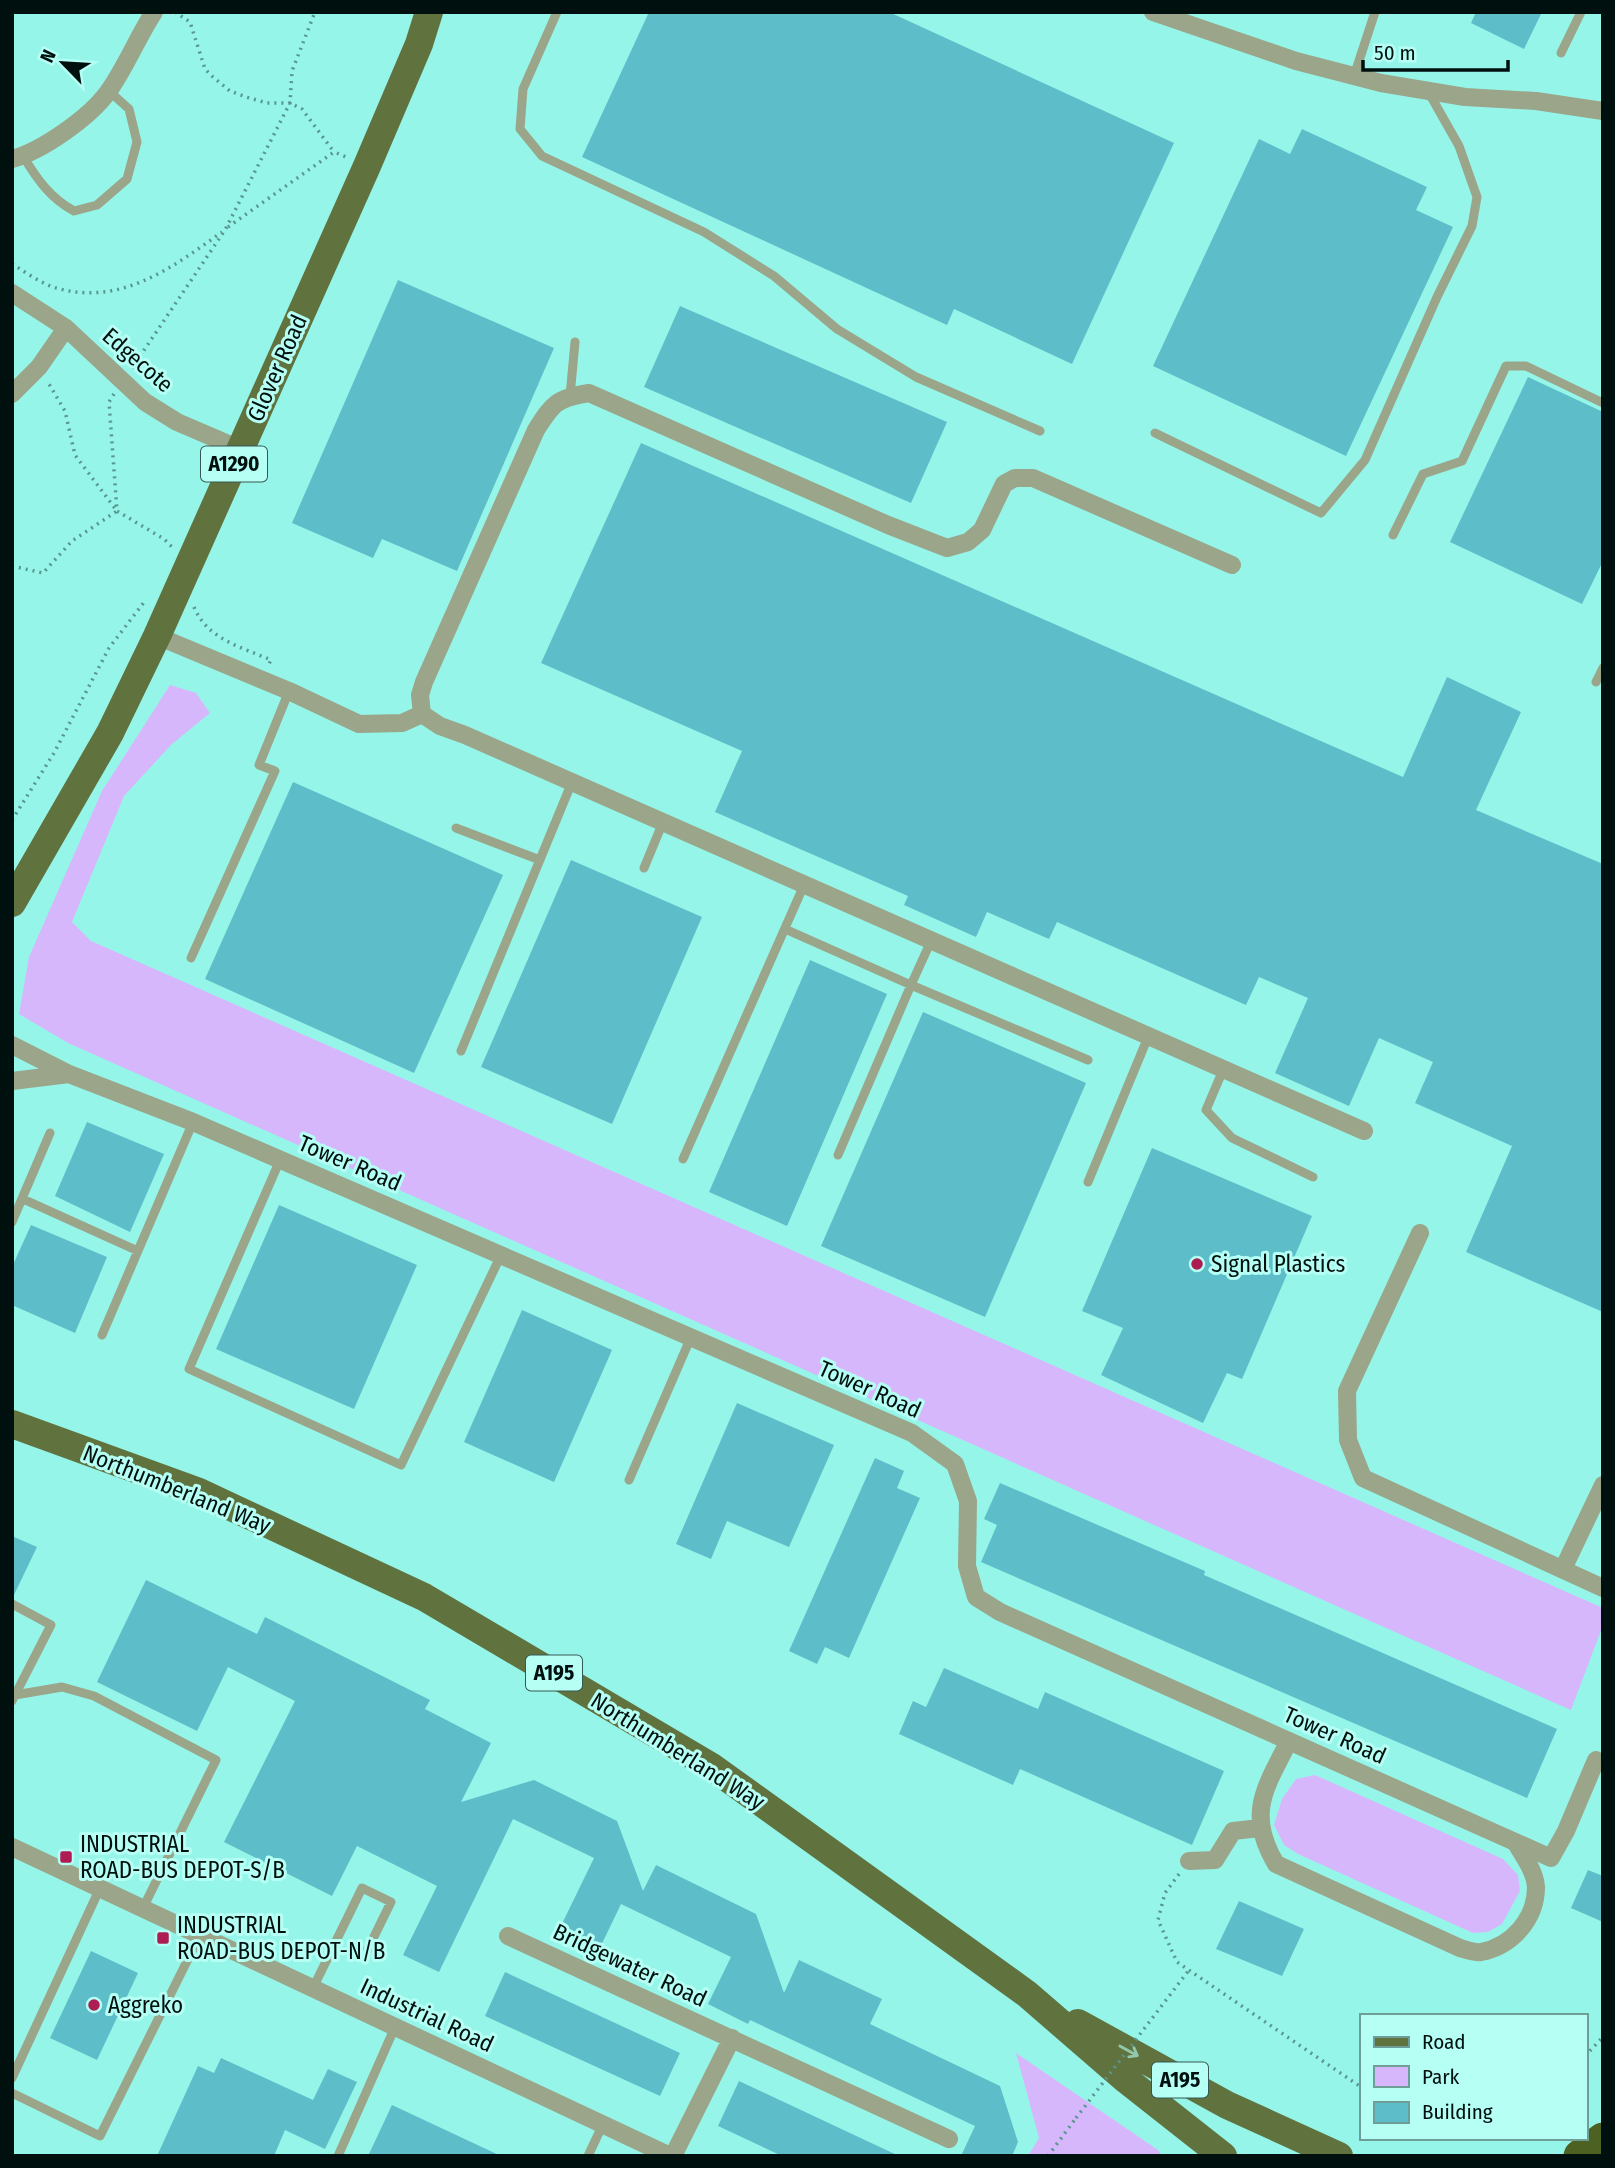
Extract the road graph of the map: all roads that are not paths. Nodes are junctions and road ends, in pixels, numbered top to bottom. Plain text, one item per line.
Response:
1 (154, 12) edge
2 (429, 12) edge
3 (557, 12) edge
4 (1153, 12) edge
5 (1375, 12) edge
6 (1581, 12) edge
7 (1561, 53) dead end
8 (1354, 76) junction
9 (109, 91) junction
10 (1428, 91) junction
11 (1603, 111) edge
12 (18, 157) edge
13 (12, 293) edge
14 (66, 328) junction
15 (575, 342) dead end
16 (12, 394) edge
17 (570, 396) junction
18 (1603, 403) edge
19 (1041, 431) dead end
20 (1155, 433) dead end
21 (240, 449) junction
22 (1393, 535) dead end
23 (1232, 565) dead end
24 (157, 636) junction
25 (1603, 668) edge
26 (1596, 682) dead end
27 (289, 691) junction
28 (422, 714) junction
29 (572, 782) junction
30 (663, 822) junction
31 (456, 828) dead end
32 (540, 860) junction
33 (644, 868) dead end
34 (804, 885) junction
35 (12, 902) edge
36 (785, 929) junction
37 (931, 941) junction
38 (191, 958) dead end
39 (911, 985) junction
40 (1148, 1037) junction
41 (12, 1045) edge
42 (461, 1051) dead end
43 (1088, 1060) dead end
44 (1223, 1070) junction
45 (69, 1074) junction
46 (12, 1081) edge
47 (193, 1122) junction
48 (1364, 1131) dead end
49 (50, 1133) dead end
50 (838, 1155) dead end
51 (683, 1159) dead end
52 (280, 1160) junction
53 (1313, 1177) dead end
54 (1087, 1182) dead end
55 (23, 1199) junction
56 (12, 1222) edge
57 (1420, 1233) dead end
58 (138, 1251) junction
59 (501, 1255) junction
60 (102, 1335) dead end
61 (691, 1337) junction
62 (20, 1431) edge
63 (629, 1480) dead end
64 (1603, 1485) edge
65 (1563, 1569) junction
66 (1603, 1588) edge
67 (12, 1604) edge
68 (14, 1698) edge
69 (1289, 1741) junction
70 (1596, 1760) dead end
71 (1260, 1828) junction
72 (1516, 1843) junction
73 (12, 1847) edge
74 (1189, 1861) road end
75 (100, 1888) junction
76 (143, 1908) junction
77 (200, 1935) junction
78 (508, 1936) dead end
79 (367, 1951) dead end
80 (313, 1988) junction
81 (1027, 1994) junction
82 (395, 2027) junction
83 (732, 2038) junction
84 (12, 2078) edge
85 (12, 2093) edge
86 (603, 2124) junction
87 (949, 2139) dead end
88 (1603, 2139) edge
89 (338, 2156) edge
90 (588, 2156) edge
91 (671, 2156) edge
92 (1223, 2156) edge
93 (1339, 2156) edge
94 (1580, 2156) edge

1 - 9 street
2 - 21 main road, Glover Road / A1290
3 - 19 lane
4 - 8 street
5 - 8 lane
6 - 7 lane
8 - 10 street
9 - 12 street
9 - 12 lane
10 - 11 street
10 - 20 lane
13 - 14 street, Edgecote
14 - 16 street
14 - 21 street, Edgecote
15 - 17 lane
17 - 23 street
17 - 28 street
18 - 22 lane
21 - 24 main road, Glover Road / A1290
24 - 27 street
24 - 35 main road, Glover Road / A1290
25 - 26 lane
27 - 28 street
27 - 38 lane
28 - 29 street
29 - 30 street
29 - 32 lane
30 - 33 lane
30 - 34 street
31 - 32 lane
32 - 42 lane
34 - 36 lane
34 - 37 street
36 - 39 lane
36 - 51 lane
37 - 39 lane
37 - 40 street
39 - 43 lane
39 - 50 lane
40 - 44 street
40 - 54 lane
41 - 45 street, Tower Road
44 - 48 street
44 - 53 lane
45 - 46 street, Tower Road
45 - 47 street, Tower Road
47 - 52 street, Tower Road
47 - 58 lane
49 - 55 lane
52 - 59 street, Tower Road
52 - 59 lane
55 - 56 lane
55 - 58 lane
57 - 65 street
58 - 60 lane
59 - 61 street, Tower Road
61 - 63 lane
61 - 69 street, Tower Road
62 - 81 main road, Northumberland Way / A195
64 - 65 street
65 - 66 street
67 - 68 lane
68 - 76 lane
69 - 71 street
69 - 72 street, Tower Road
70 - 72 street, Tower Road
71 - 72 street
71 - 74 street
73 - 75 street, Industrial Road
75 - 76 street, Industrial Road
75 - 84 lane
76 - 77 street, Industrial Road
77 - 80 street, Industrial Road
77 - 85 lane
78 - 83 street, Bridgewater Road
79 - 80 lane
80 - 82 street, Industrial Road
81 - 92 main road, Northumberland Way / A195
81 -> 93 main road, Northumberland Way / A195
82 - 86 street, Industrial Road
82 - 89 lane
83 - 87 street, Bridgewater Road
83 - 91 street
86 - 90 lane
86 - 91 street, Industrial Road
88 - 94 highway

